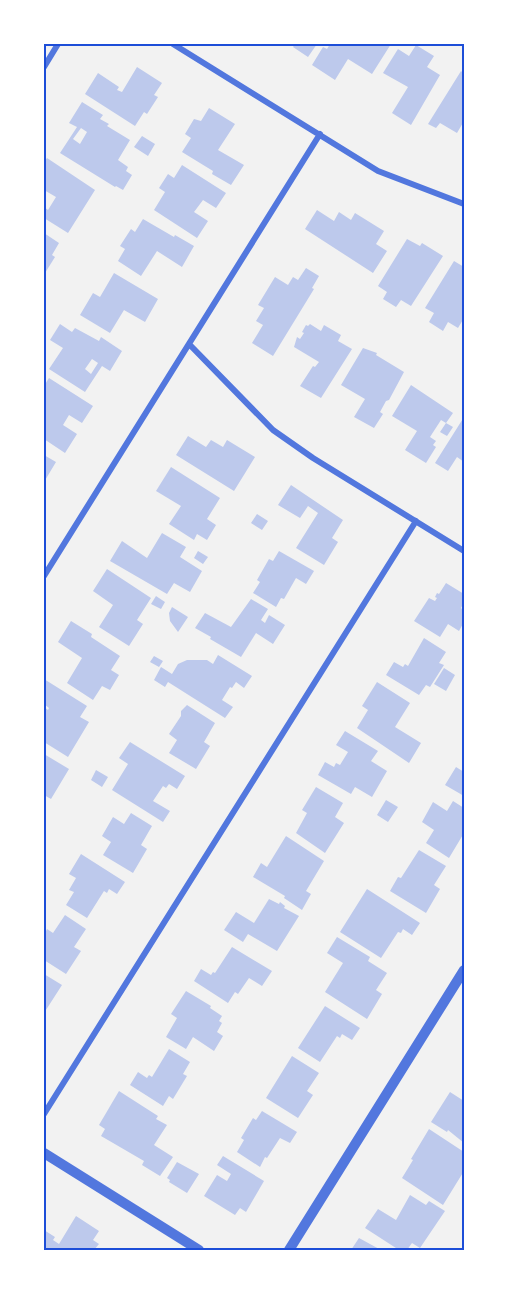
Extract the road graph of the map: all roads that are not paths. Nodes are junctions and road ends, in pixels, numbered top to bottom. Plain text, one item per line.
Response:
1 (58, 44) edge
2 (173, 44) edge
3 (44, 67) edge
4 (320, 134) junction
5 (465, 204) edge
6 (189, 344) junction
7 (416, 521) junction
8 (465, 551) edge
9 (44, 576) edge
10 (465, 970) edge
11 (44, 1114) edge
12 (44, 1153) edge
13 (200, 1251) edge
14 (289, 1251) edge

1 - 3 street
2 - 4 street
4 - 5 street
4 - 6 street
6 - 7 street
6 - 9 street
7 - 8 street
7 - 11 street
10 - 14 street
12 - 13 street

